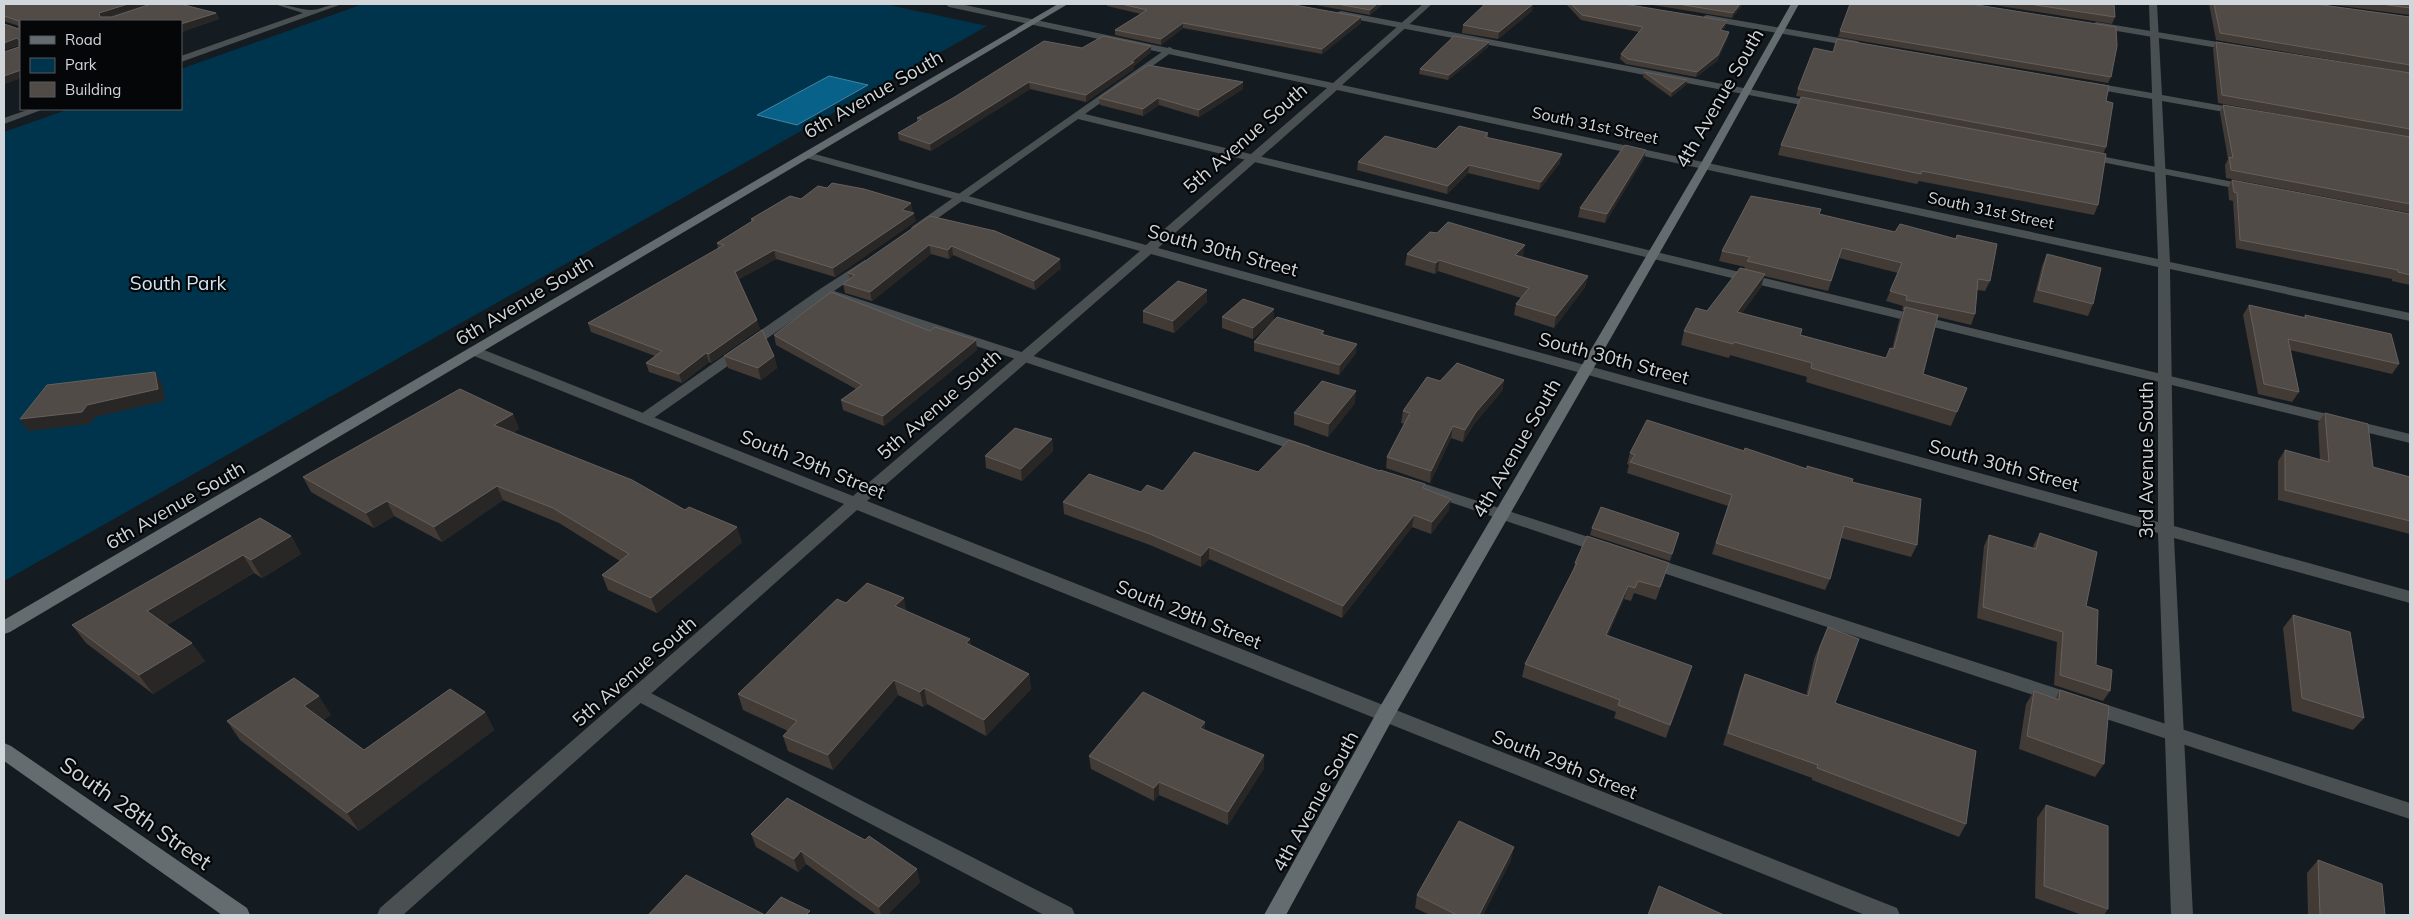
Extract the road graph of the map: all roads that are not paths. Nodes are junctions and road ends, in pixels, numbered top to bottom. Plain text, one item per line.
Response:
1 (278, 4) edge
2 (338, 4) edge
3 (949, 4) edge
4 (1064, 4) edge
5 (1428, 4) edge
6 (1795, 4) edge
7 (2153, 4) edge
8 (1327, 11) edge
9 (312, 13) junction
10 (1697, 16) edge
11 (1035, 21) junction
12 (2087, 24) edge
13 (1403, 26) junction
14 (1781, 31) junction
15 (2154, 34) junction
16 (1867, 46) edge
17 (2243, 49) edge
18 (1169, 50) junction
19 (182, 59) edge
20 (2078, 83) edge
21 (1335, 86) junction
22 (1744, 91) junction
23 (2155, 97) junction
24 (1831, 108) edge
25 (36, 110) edge
26 (2253, 114) edge
27 (1076, 115) junction
28 (4, 121) edge
29 (2073, 154) edge
30 (807, 155) junction
31 (1254, 158) junction
32 (1704, 165) junction
33 (2160, 171) junction
34 (2256, 189) edge
35 (961, 197) junction
36 (909, 233) edge
37 (1148, 249) junction
38 (878, 255) edge
39 (1652, 255) junction
40 (2164, 264) junction
41 (824, 292) junction
42 (2410, 317) edge
43 (474, 351) junction
44 (1024, 356) junction
45 (1584, 369) junction
46 (2166, 381) junction
47 (643, 419) junction
48 (2410, 439) edge
49 (1316, 453) edge
50 (1391, 478) edge
51 (855, 503) junction
52 (1501, 514) junction
53 (2166, 530) junction
54 (2410, 597) edge
55 (4, 628) edge
56 (639, 694) junction
57 (1385, 715) junction
58 (2175, 734) junction
59 (4, 751) edge
60 (2410, 811) edge
61 (239, 915) edge
62 (388, 915) edge
63 (1064, 915) edge
64 (1275, 915) edge
65 (1889, 915) edge
66 (2182, 915) edge

1 - 9 street
2 - 9 street
3 - 11 street, South 31st Street
4 - 11 street, 6th Avenue South
5 - 13 street, 5th Avenue South
6 - 14 street, 4th Avenue South
7 - 15 street, 3rd Avenue South
8 - 13 street
9 - 19 street
10 - 14 street
11 - 18 street, South 31st Street
11 - 30 street, 6th Avenue South
12 - 15 street
13 - 21 street, 5th Avenue South
13 - 22 street
14 - 16 street
14 - 22 street, 4th Avenue South
15 - 17 street
15 - 23 street, 3rd Avenue South
18 - 21 street, South 31st Street
18 - 27 street
20 - 23 street
21 - 31 street, 5th Avenue South
21 - 32 street, South 31st Street
22 - 24 street
22 - 32 street, 4th Avenue South
23 - 26 street
23 - 33 street, 3rd Avenue South
25 - 28 street
27 - 31 street
27 - 35 street
29 - 33 street
30 - 35 street, South 30th Street
30 - 43 street, 6th Avenue South
31 - 37 street, 5th Avenue South
31 - 39 street
32 - 39 street, 4th Avenue South
32 - 40 street, South 31st Street
33 - 34 street
33 - 40 street, 3rd Avenue South
35 - 36 street
35 - 37 street, South 30th Street
37 - 44 street, 5th Avenue South
37 - 45 street, South 30th Street
38 - 41 street
39 - 45 street, 4th Avenue South
39 - 46 street
40 - 42 street, South 31st Street
40 - 46 street, 3rd Avenue South
41 - 44 street
41 - 47 street
43 - 47 street, South 29th Street
43 - 55 street, 6th Avenue South
44 - 49 street
44 - 51 street, 5th Avenue South
45 - 52 street, 4th Avenue South
45 - 53 street, South 30th Street
46 - 48 street
46 - 53 street, 3rd Avenue South
47 - 51 street, South 29th Street
50 - 52 street
51 - 56 street, 5th Avenue South
51 - 57 street, South 29th Street
52 - 57 street, 4th Avenue South
52 - 58 street
53 - 54 street, South 30th Street
53 - 58 street, 3rd Avenue South
56 - 62 street, 5th Avenue South
56 - 63 street
57 - 64 street, 4th Avenue South
57 - 65 street, South 29th Street
58 - 60 street
58 - 66 street, 3rd Avenue South
59 - 61 street, South 28th Street

